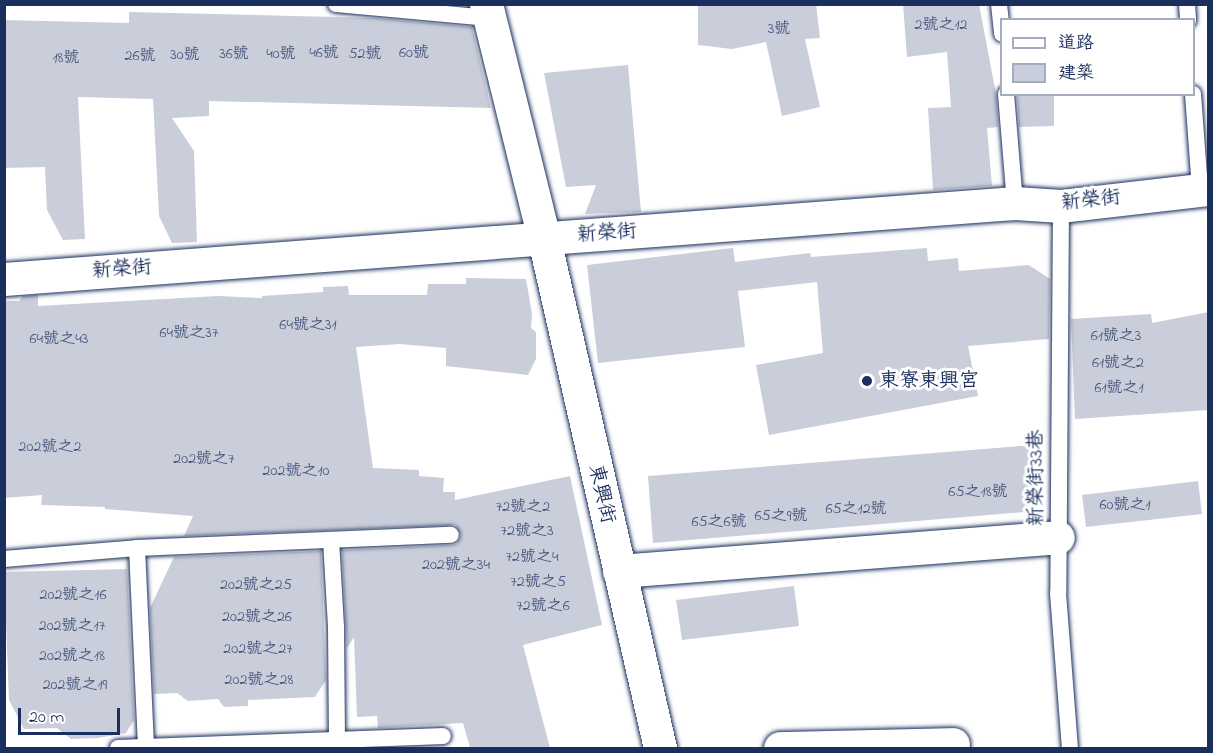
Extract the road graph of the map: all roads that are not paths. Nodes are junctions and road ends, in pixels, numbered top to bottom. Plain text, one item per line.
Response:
1 (336, 4) edge
2 (488, 11) edge
3 (1006, 96) edge
4 (1193, 96) edge
5 (1204, 189) edge
6 (1015, 203) junction
7 (1061, 206) junction
8 (544, 239) junction
9 (4, 279) edge
10 (451, 535) dead end
11 (1058, 537) junction
12 (331, 540) junction
13 (137, 548) junction
14 (4, 559) edge
15 (619, 572) junction
16 (443, 736) dead end
17 (337, 740) junction
18 (953, 744) dead end
19 (146, 747) edge
20 (118, 748) edge
21 (660, 748) edge
22 (780, 748) edge
23 (1071, 748) edge

1 - 2 lane
2 - 8 street, 東興街
3 - 6 lane
4 - 5 lane
5 - 7 street, 新榮街
6 - 7 street, 新榮街
6 - 8 street, 新榮街
7 - 11 lane, 新榮街33巷
8 - 9 street, 新榮街
8 - 15 street, 東興街
10 - 12 lane
11 - 15 street
11 - 23 lane, 新榮街33巷
12 - 13 lane
12 - 17 lane
13 - 14 lane
13 - 19 lane
15 - 21 street, 東興街
16 - 17 lane
17 - 19 lane
18 - 22 street
19 - 20 lane

